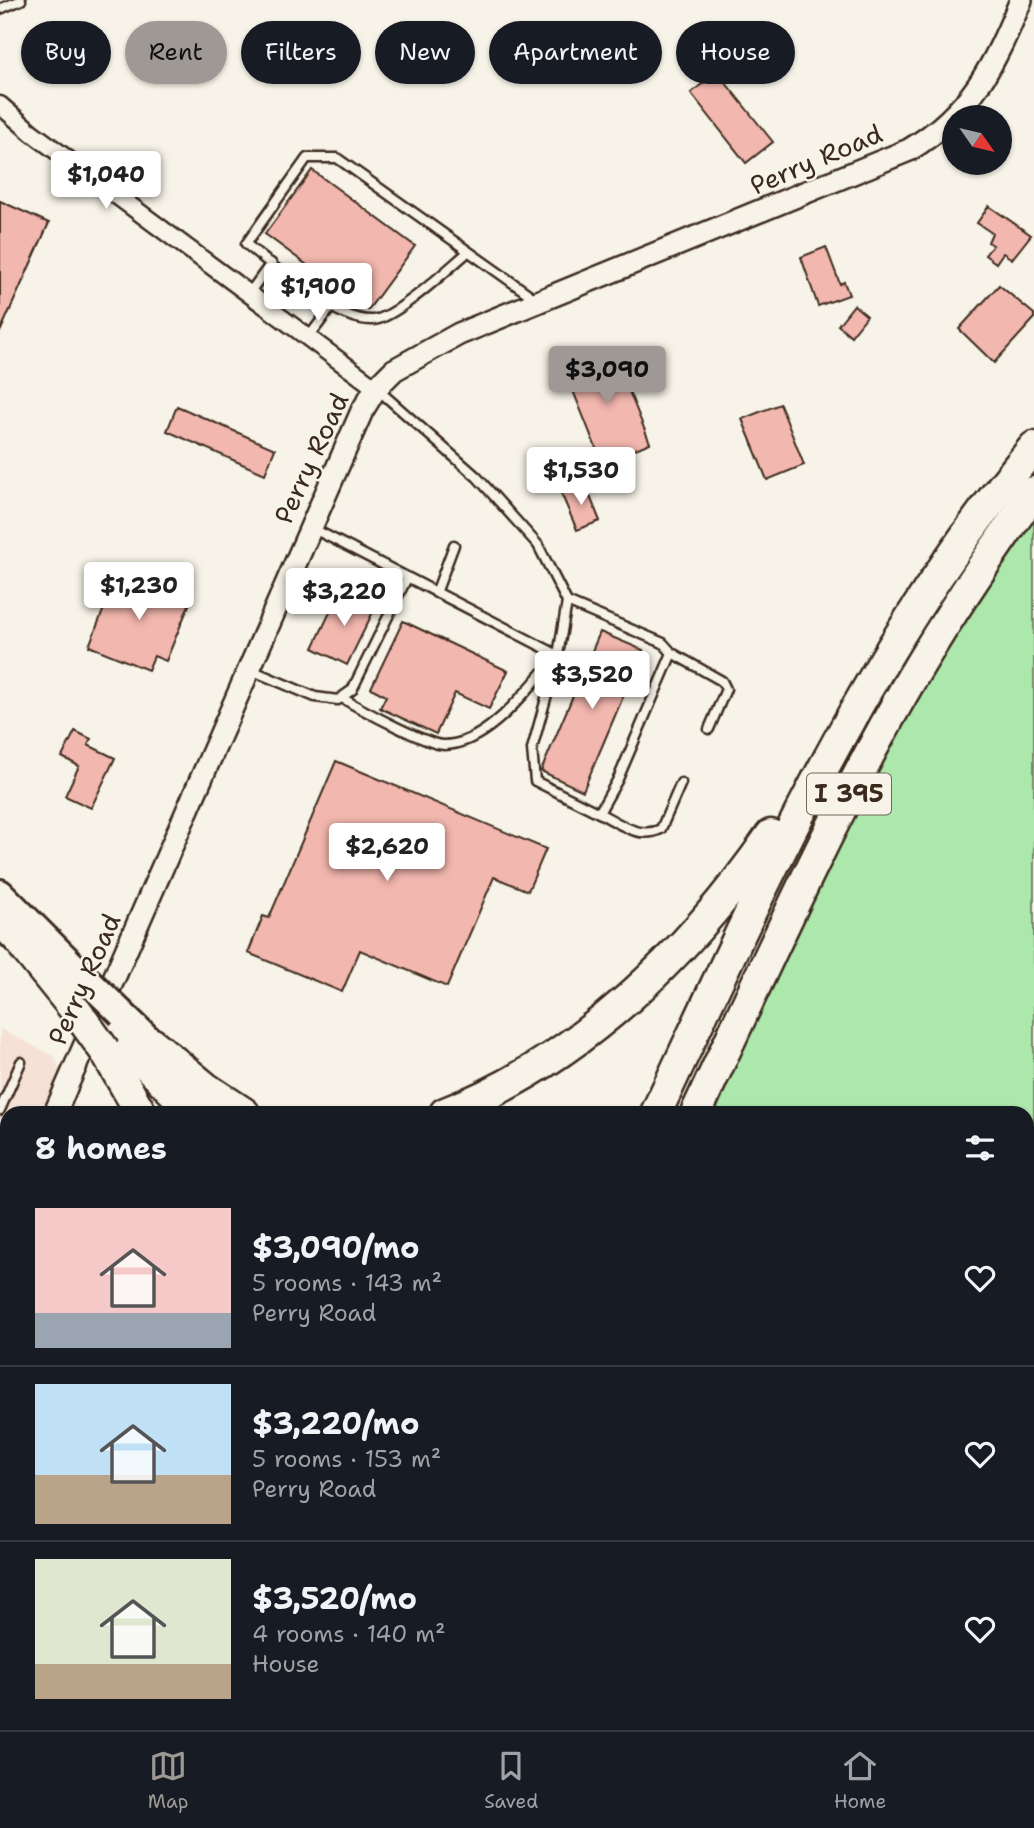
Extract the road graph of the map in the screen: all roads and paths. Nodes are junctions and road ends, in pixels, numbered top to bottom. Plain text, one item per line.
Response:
1 (21, 0) edge
2 (1021, 0) edge
3 (0, 9) edge
4 (0, 105) edge
5 (468, 252) junction
6 (271, 263) junction
7 (248, 295) junction
8 (539, 302) junction
9 (332, 306) junction
10 (307, 338) junction
11 (376, 388) junction
12 (1034, 447) edge
13 (1034, 492) edge
14 (309, 527) junction
15 (454, 545) dead end
16 (407, 578) junction
17 (436, 593) junction
18 (567, 603) junction
19 (672, 653) junction
20 (558, 655) junction
21 (248, 669) junction
22 (861, 697) junction
23 (342, 698) junction
24 (709, 729) dead end
25 (681, 783) dead end
26 (599, 813) junction
27 (0, 893) edge
28 (0, 923) edge
29 (25, 948) joint
30 (82, 998) junction
31 (114, 1033) junction
32 (153, 1044) junction
33 (21, 1062) dead end
34 (2, 1106) edge
35 (58, 1106) edge
36 (139, 1106) edge
37 (187, 1106) edge
38 (210, 1106) edge
39 (233, 1106) edge
40 (459, 1106) edge
41 (659, 1106) edge
42 (699, 1106) edge

1 - 3 lane
2 - 8 street, Perry Road
4 - 7 street
5 - 6 lane
5 - 8 lane
5 - 9 lane
6 - 7 lane
6 - 9 lane
7 - 10 street
8 - 11 street, Perry Road
9 - 10 lane
10 - 11 street
11 - 14 street, Perry Road
11 - 18 lane
12 - 22 highway, I 395
13 - 42 highway, I 395
14 - 16 lane
14 - 21 street, Perry Road
15 - 17 lane
16 - 17 lane
16 - 23 lane
17 - 20 lane
18 - 19 lane
18 - 20 lane
19 - 24 lane
19 - 26 lane
20 - 23 lane
20 - 26 lane
21 - 23 lane
21 - 35 street, Perry Road
22 - 40 highway
22 - 41 highway, I 395
25 - 26 lane
27 - 30 highway
28 - 29 highway
29 - 30 highway
30 - 31 highway, bridge
30 - 31 highway, bridge
31 - 32 highway
31 - 36 highway
31 - 37 highway
32 - 38 highway
32 - 39 highway
33 - 34 lane

